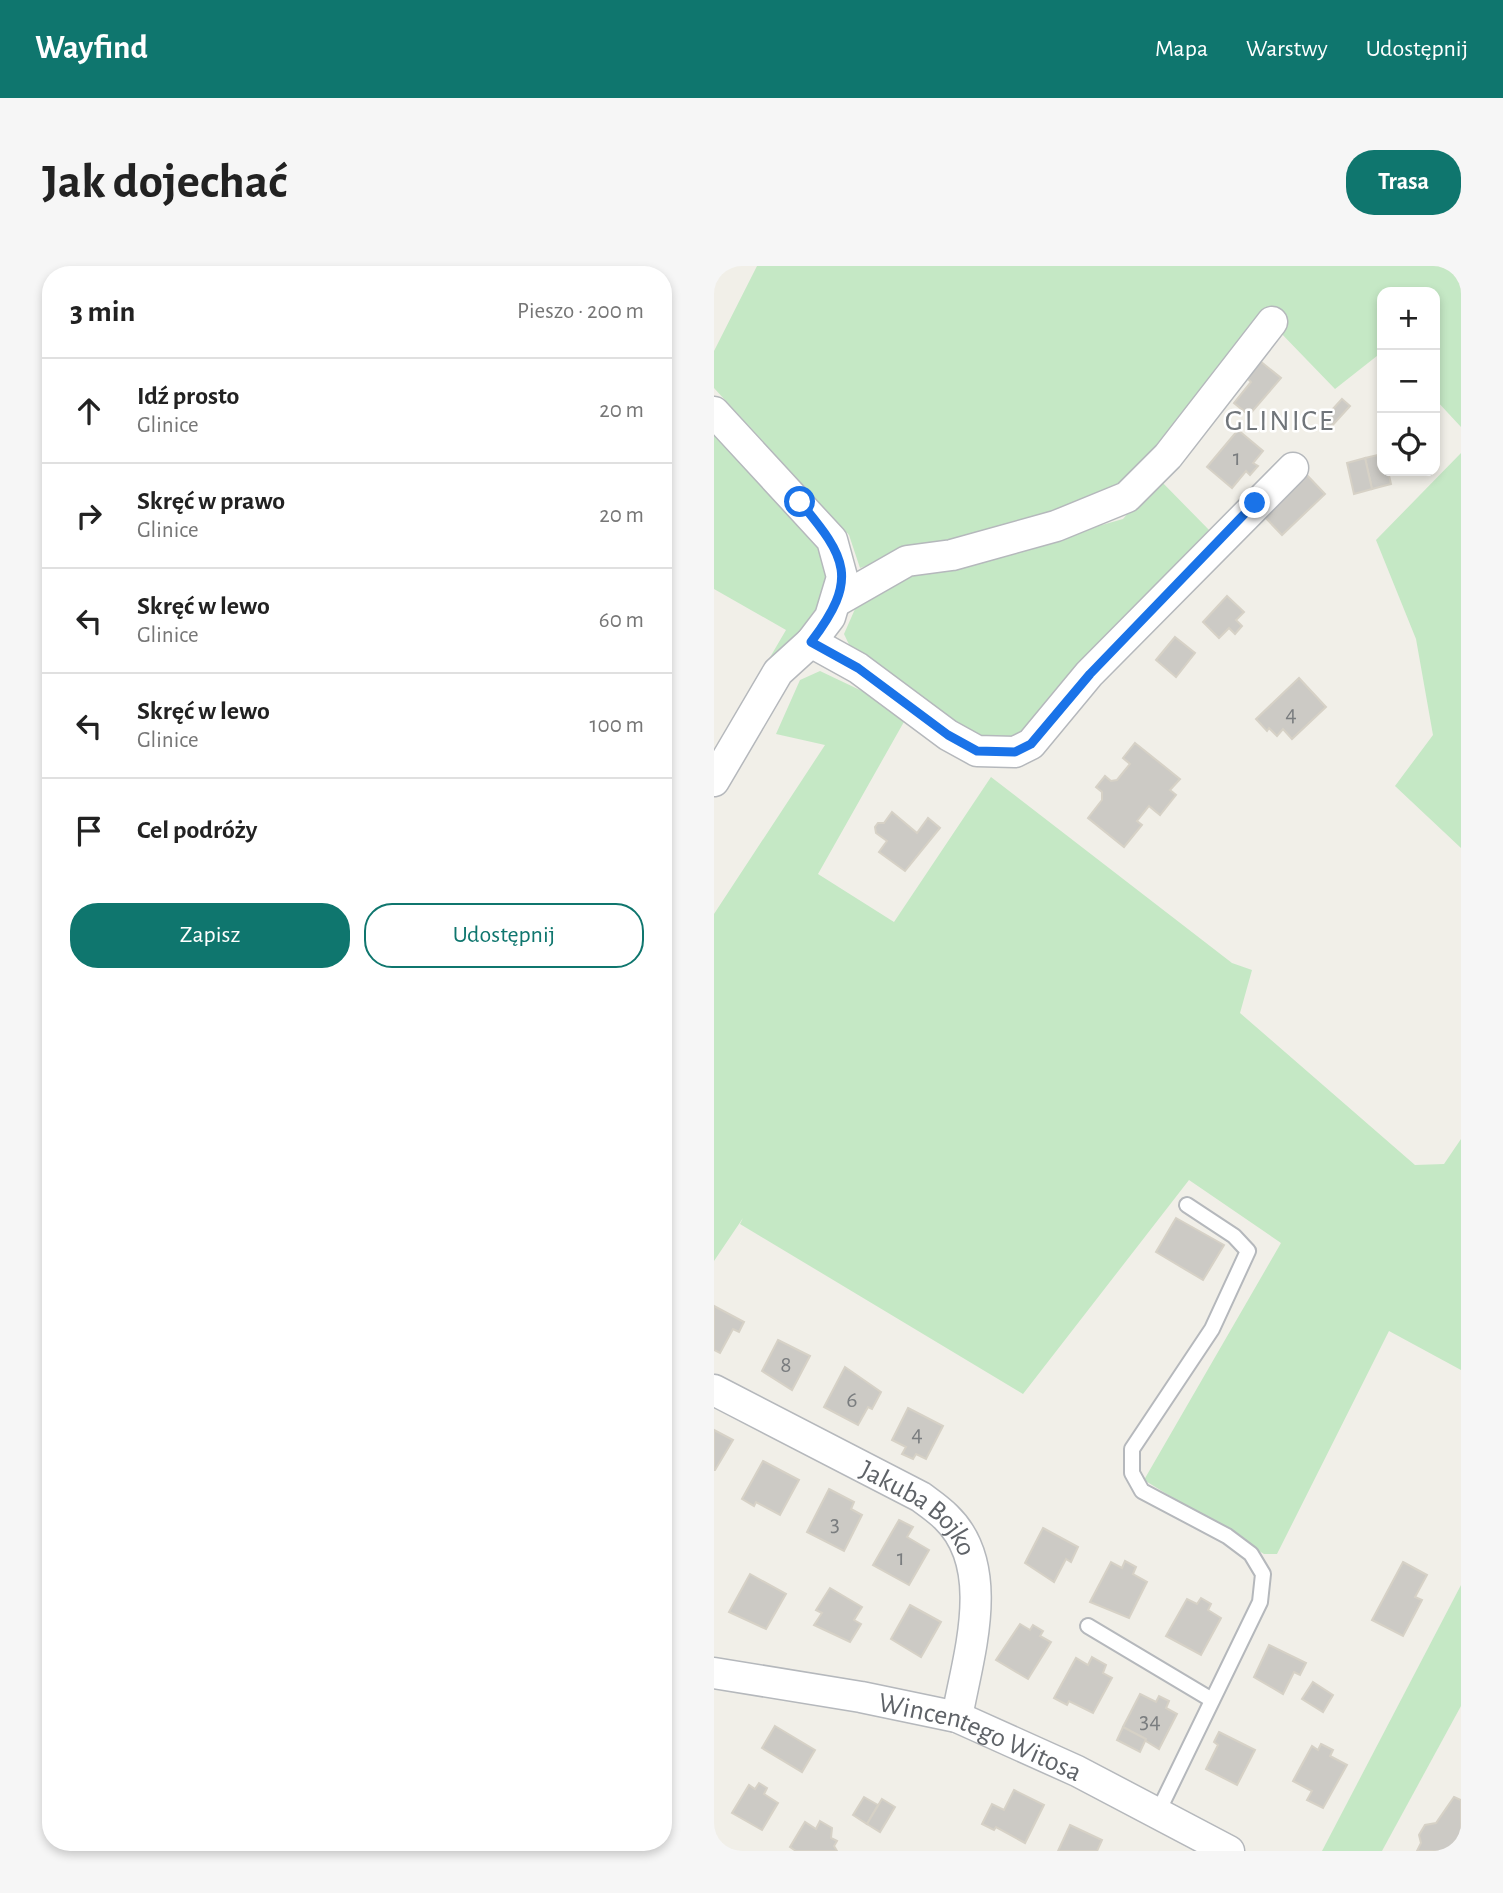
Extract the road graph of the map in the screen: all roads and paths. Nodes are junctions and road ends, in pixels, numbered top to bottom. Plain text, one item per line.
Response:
1 (1272, 322) dead end
2 (714, 412) edge
3 (1293, 468) dead end
4 (837, 601) junction
5 (811, 642) junction
6 (714, 780) edge
7 (1187, 1205) dead end
8 (714, 1390) edge
9 (1087, 1626) dead end
10 (714, 1674) edge
11 (1212, 1700) junction
12 (957, 1717) junction
13 (1158, 1812) junction
14 (1229, 1851) edge

1 - 4 street
2 - 4 street
3 - 5 street
4 - 5 street
5 - 6 street
7 - 11 lane
8 - 12 street, Jakuba Bojko
9 - 11 lane
10 - 12 street, Wincentego Witosa
11 - 13 lane
12 - 13 street, Wincentego Witosa
13 - 14 street, Wincentego Witosa

